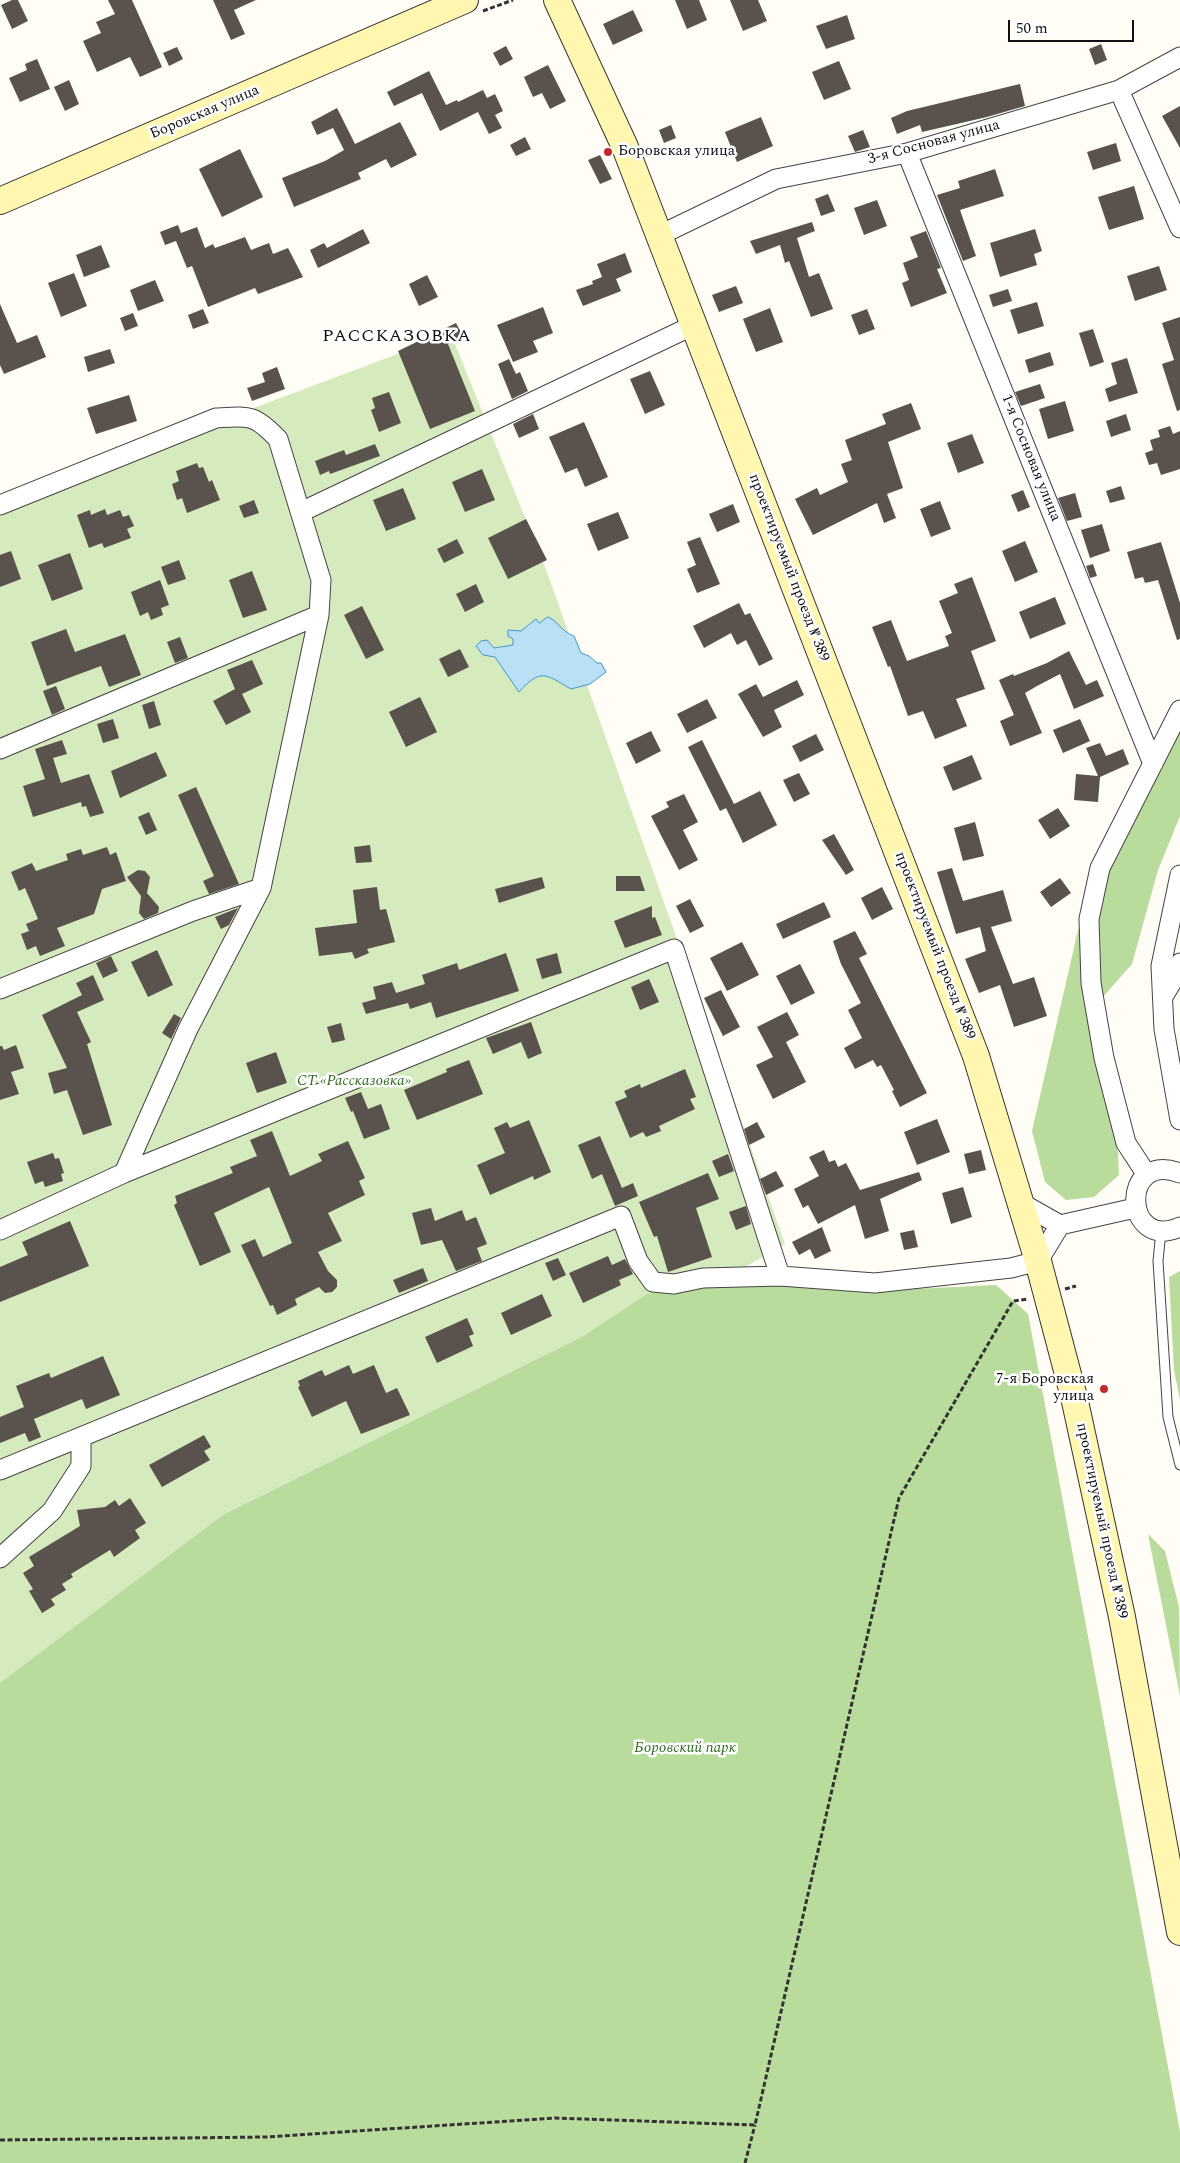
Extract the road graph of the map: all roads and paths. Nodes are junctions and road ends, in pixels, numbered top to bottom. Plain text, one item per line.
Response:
1 (465, 0) edge
2 (557, 0) edge
3 (1180, 57) edge
4 (1119, 90) junction
5 (908, 153) junction
6 (0, 202) edge
7 (1180, 228) edge
8 (660, 235) junction
9 (694, 325) junction
10 (0, 505) edge
11 (301, 512) junction
12 (319, 615) junction
13 (1180, 710) edge
14 (0, 750) edge
15 (1152, 764) junction
16 (1180, 875) edge
17 (261, 888) junction
18 (1180, 963) edge
19 (0, 989) edge
20 (1164, 995) junction
21 (1180, 1120) edge
22 (124, 1173) junction
23 (1180, 1173) edge
24 (1147, 1175) junction
25 (1021, 1203) junction
26 (1135, 1208) junction
27 (1060, 1225) junction
28 (1180, 1227) edge
29 (0, 1230) edge
30 (1161, 1231) junction
31 (1038, 1260) junction
32 (780, 1276) junction
33 (1022, 1301) dead end
34 (81, 1437) junction
35 (1180, 1465) edge
36 (0, 1470) edge
37 (0, 1558) edge
38 (1180, 1932) edge
39 (754, 2125) junction
40 (0, 2140) edge
41 (745, 2163) edge

1 - 6 main road, Боровская улица
2 - 8 main road, проектируемый проезд № 389
3 - 4 street, 3-я Сосновая улица
4 - 5 street, 3-я Сосновая улица
4 - 7 street
5 - 8 street, 3-я Сосновая улица
5 - 15 street, 1-я Сосновая улица
8 - 9 main road, проектируемый проезд № 389
9 - 11 street
9 - 25 main road, проектируемый проезд № 389
10 - 11 street
11 - 12 street
12 - 14 street
12 - 17 street
13 - 15 street
15 - 24 street
16 - 20 street
17 - 19 street
17 - 22 street
18 - 20 street
20 - 21 street
22 - 29 street
22 - 32 street
23 - 24 street
24 - 26 street
25 - 27 street
25 - 31 main road, проектируемый проезд № 389
26 - 27 street
26 - 30 street
27 - 31 street
28 - 30 street
30 - 35 lane
31 - 32 street
31 - 38 main road, проектируемый проезд № 389
32 - 34 street
33 - 39 path
34 - 36 street
34 - 37 street
39 - 40 path
39 - 41 path

